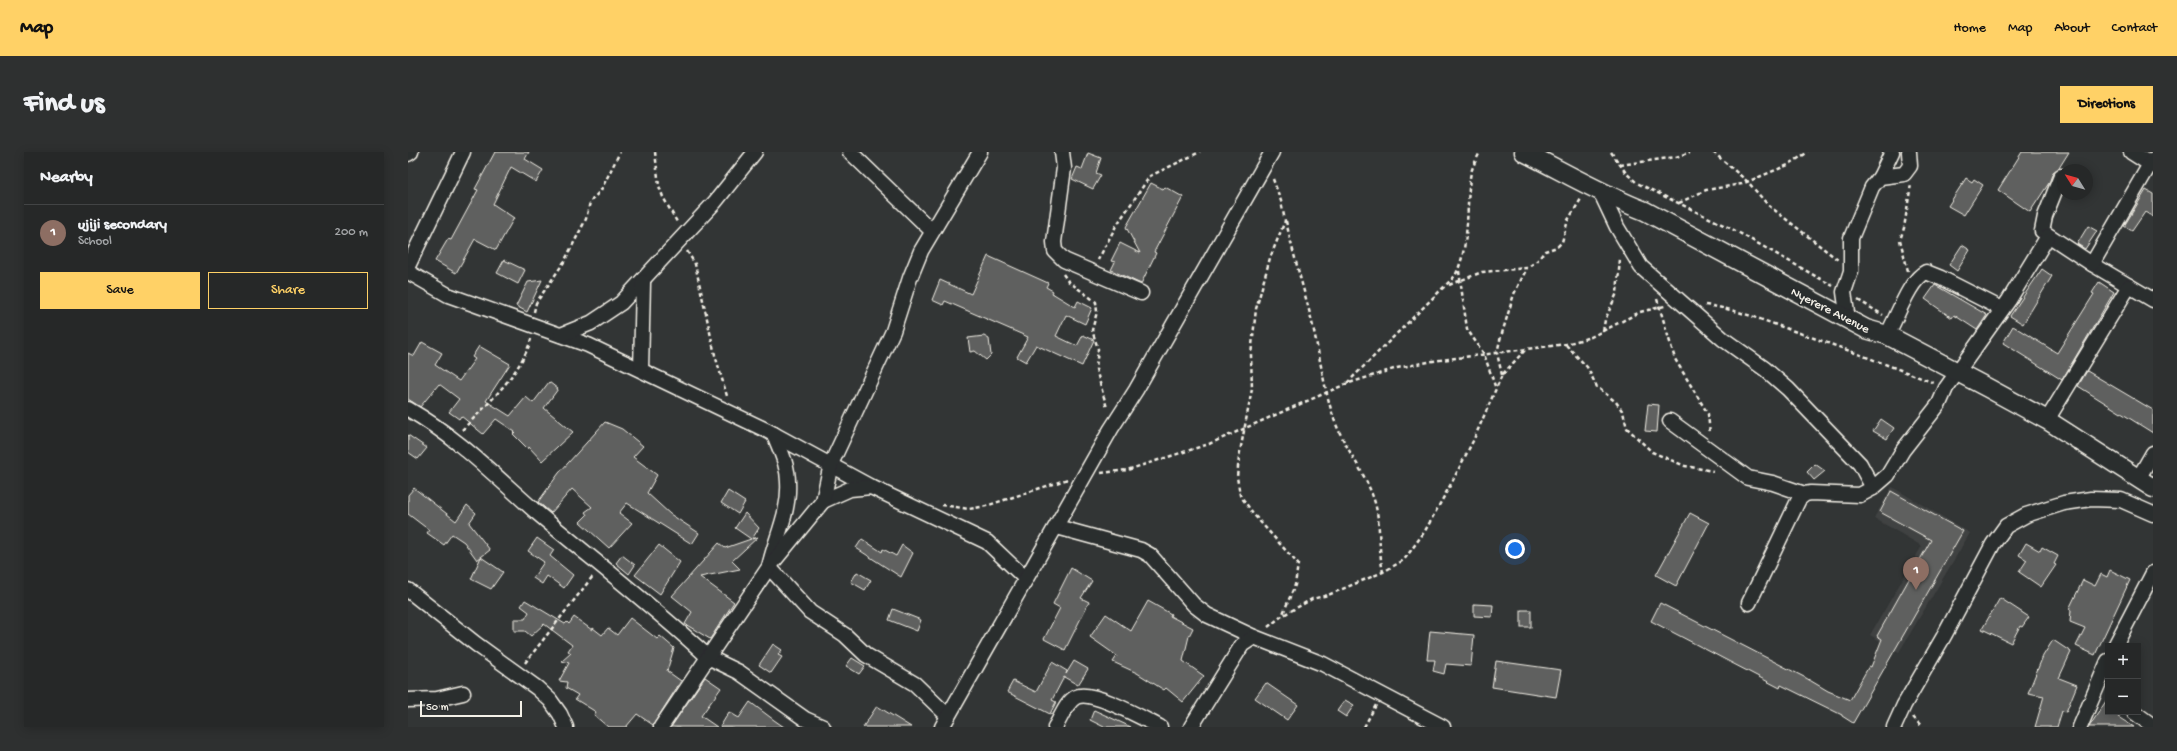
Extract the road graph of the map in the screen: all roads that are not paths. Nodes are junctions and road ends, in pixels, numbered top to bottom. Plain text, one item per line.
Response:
1 (412, 152) edge
2 (463, 152) edge
3 (755, 152) edge
4 (850, 152) edge
5 (980, 152) edge
6 (1062, 152) edge
7 (1524, 152) edge
8 (1892, 152) edge
9 (2131, 152) edge
10 (408, 154) edge
11 (1270, 155) edge
12 (1910, 159) edge
13 (2152, 163) edge
14 (1880, 177) junction
15 (1595, 187) junction
16 (2057, 187) edge
17 (932, 231) junction
18 (2048, 236) junction
19 (2092, 264) junction
20 (408, 266) edge
21 (408, 272) edge
22 (643, 282) junction
23 (2129, 286) junction
24 (1141, 293) dead end
25 (2153, 300) edge
26 (2002, 310) junction
27 (1848, 320) junction
28 (1891, 328) junction
29 (561, 335) junction
30 (641, 370) junction
31 (1958, 373) junction
32 (408, 409) edge
33 (2047, 420) junction
34 (1670, 421) dead end
35 (774, 434) junction
36 (2153, 453) edge
37 (831, 464) junction
38 (2138, 478) junction
39 (872, 487) junction
40 (1873, 488) junction
41 (2153, 488) edge
42 (1805, 494) junction
43 (823, 501) junction
44 (2153, 514) edge
45 (1057, 527) junction
46 (769, 567) junction
47 (2153, 573) edge
48 (1026, 579) junction
49 (408, 590) edge
50 (1749, 603) dead end
51 (1254, 637) junction
52 (2117, 643) edge
53 (708, 657) junction
54 (2104, 686) edge
55 (462, 693) dead end
56 (408, 700) edge
57 (2138, 715) edge
58 (945, 721) edge
59 (2153, 726) edge
60 (566, 727) edge
61 (661, 727) edge
62 (823, 727) edge
63 (1055, 727) edge
64 (1160, 727) edge
65 (1191, 727) edge
66 (1443, 727) edge
67 (1894, 727) edge
68 (2080, 727) edge

1 - 10 street
2 - 20 street
3 - 22 street
4 - 17 street
5 - 17 street
6 - 24 street
7 - 15 main road, Nyerere Avenue
8 - 14 street
9 - 13 street
11 - 45 street
12 - 14 street
13 - 19 street
14 - 27 street
15 - 27 main road, Nyerere Avenue
15 - 40 street
16 - 18 street
17 - 37 street
18 - 19 street
18 - 26 street
19 - 23 street
21 - 29 street
22 - 29 street
22 - 30 street
23 - 25 street
23 - 33 street
26 - 28 street
26 - 31 street
27 - 28 main road, Nyerere Avenue
28 - 31 main road, Nyerere Avenue
29 - 30 street
30 - 35 street
31 - 33 main road, Nyerere Avenue
31 - 40 street
32 - 53 street
33 - 38 main road, Nyerere Avenue
34 - 42 street
35 - 37 street
35 - 46 street
36 - 38 street
37 - 39 street
37 - 43 street
38 - 41 main road, Nyerere Avenue
39 - 43 street
39 - 48 street
40 - 42 street
42 - 50 street
43 - 46 street
44 - 67 street
45 - 48 street
45 - 51 street
46 - 53 street
46 - 58 street
47 - 52 street
48 - 58 street
49 - 60 street
51 - 65 street
51 - 66 street
53 - 61 street
53 - 62 street
54 - 68 street
55 - 56 street
57 - 59 street
63 - 64 street

